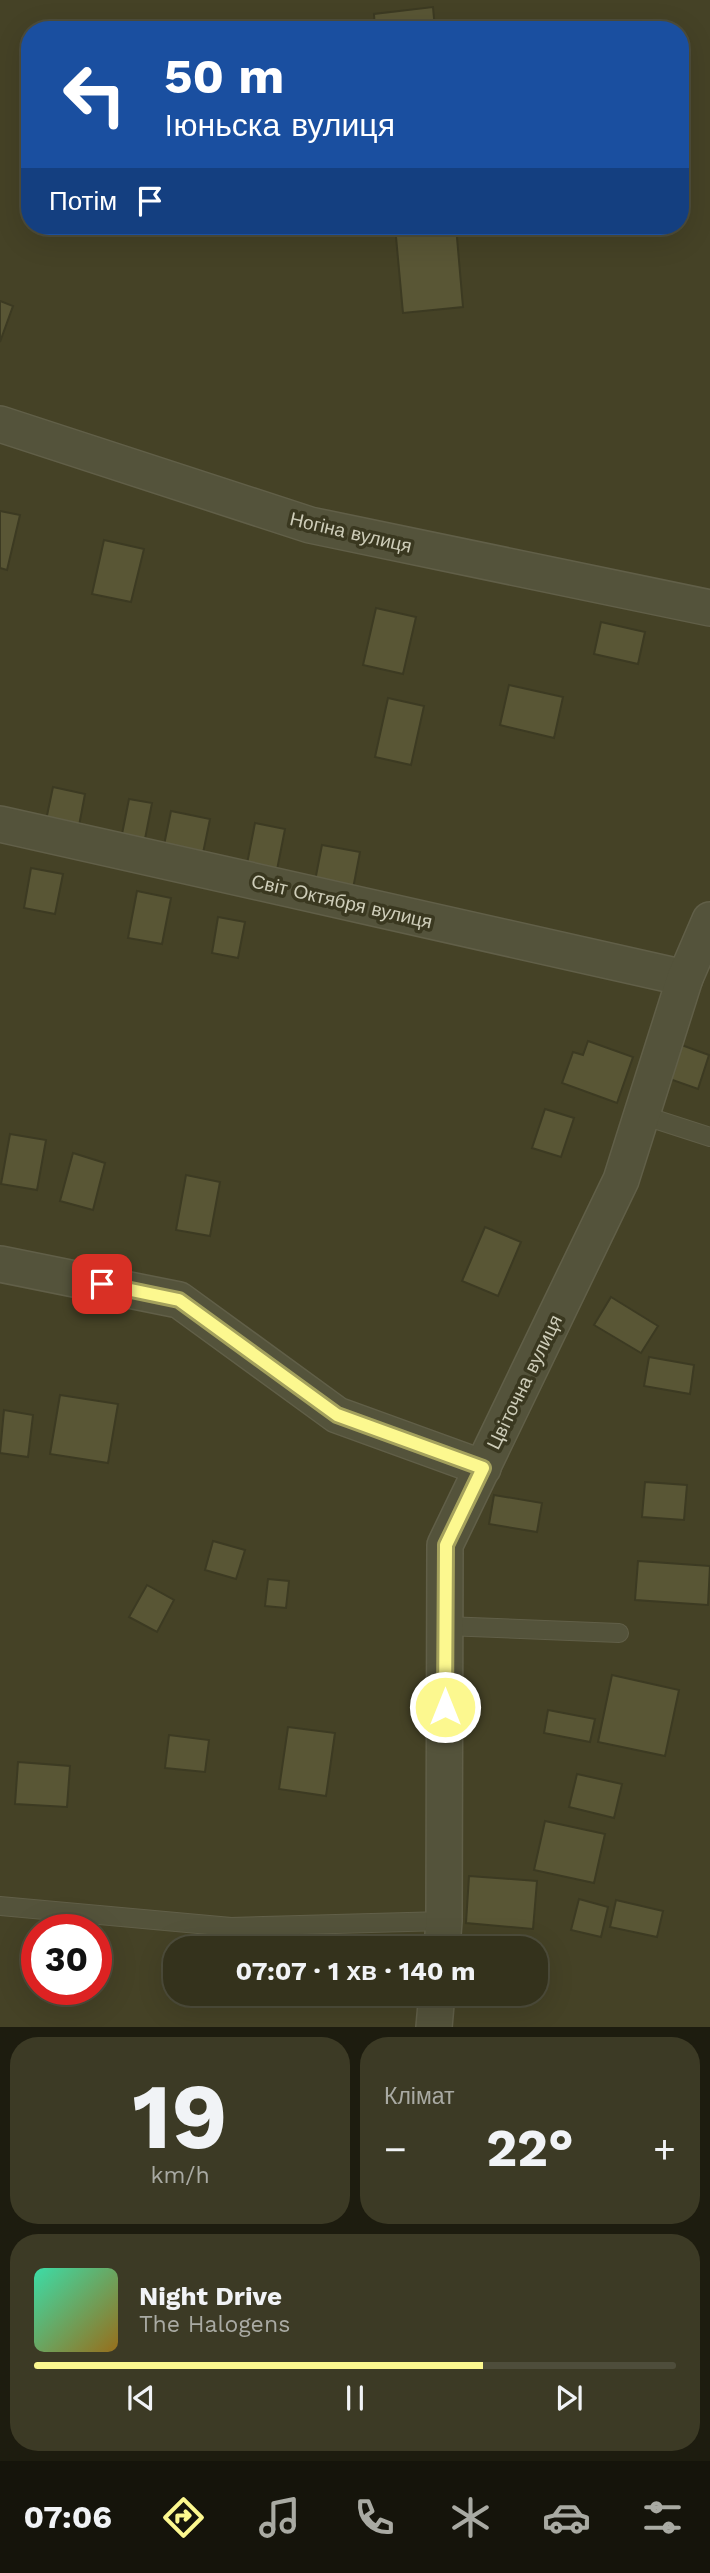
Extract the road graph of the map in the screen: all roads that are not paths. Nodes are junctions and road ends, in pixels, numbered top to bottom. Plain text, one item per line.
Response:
1 (0, 424) edge
2 (710, 608) edge
3 (0, 824) edge
4 (710, 920) edge
5 (684, 978) junction
6 (642, 1115) junction
7 (710, 1137) edge
8 (0, 1264) edge
9 (483, 1468) junction
10 (445, 1626) junction
11 (619, 1633) dead end
12 (0, 1906) edge
13 (443, 1934) edge
14 (436, 2006) edge
15 (434, 2027) edge

1 - 2 street, Ногіна вулиця
3 - 5 street, Світ Октября вулиця
4 - 5 street, Цвiточна вулиця
5 - 6 street, Цвiточна вулиця
6 - 7 lane
6 - 9 street, Цвiточна вулиця
8 - 9 street
9 - 10 street, Цвiточна вулиця
10 - 11 lane
10 - 13 street, Цвiточна вулиця
12 - 13 lane
14 - 15 street

